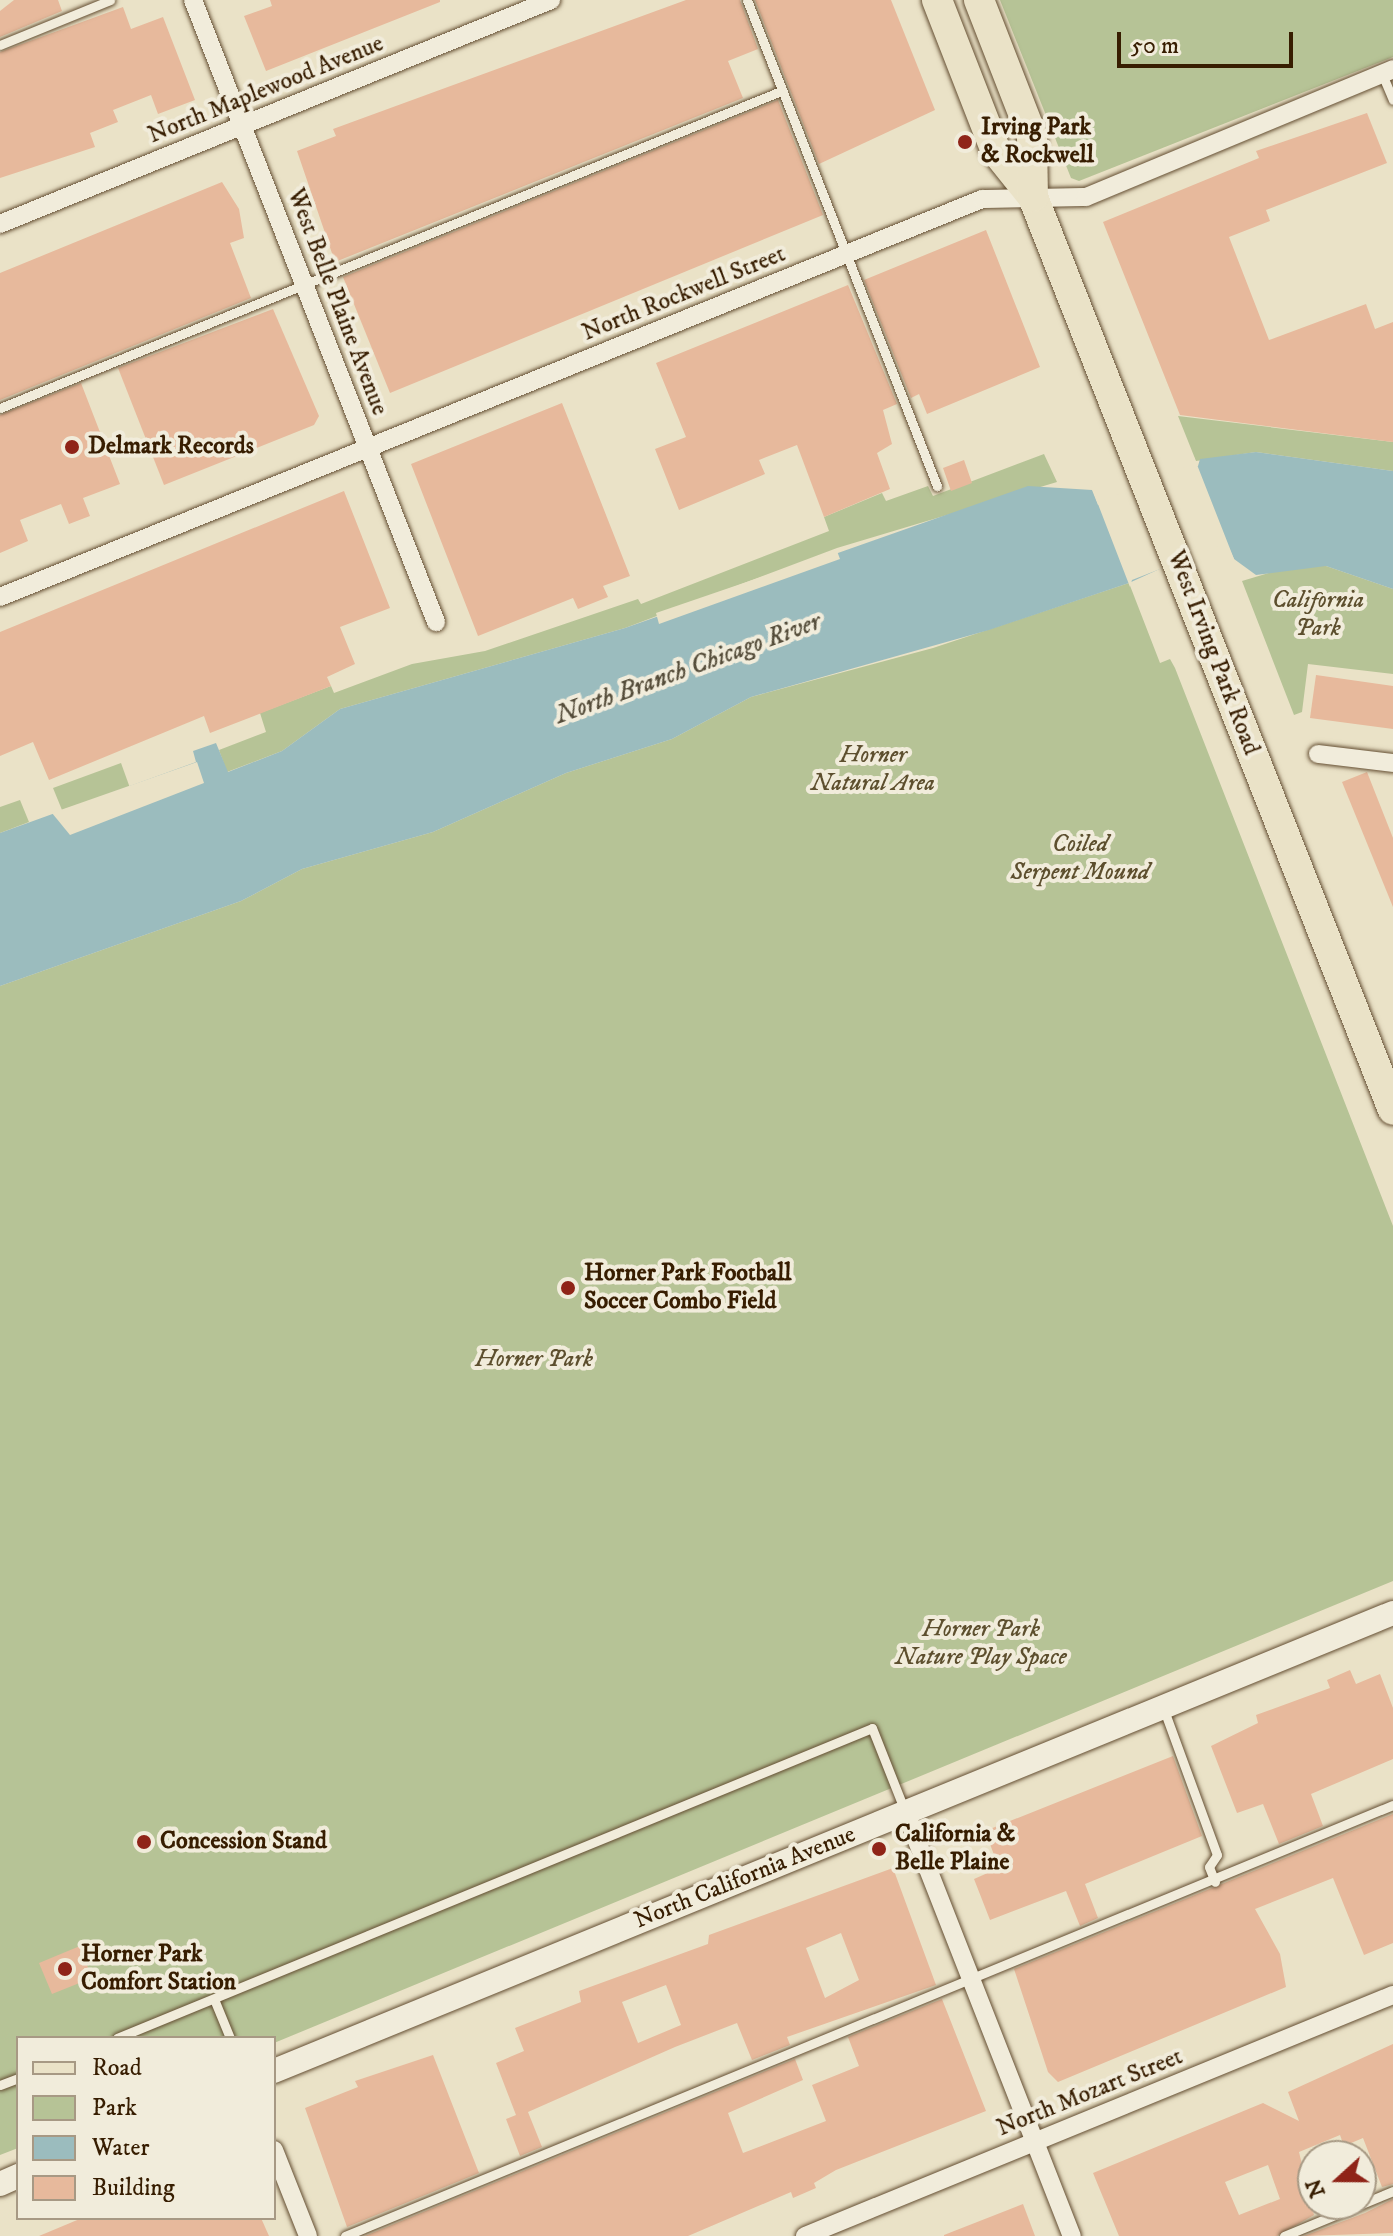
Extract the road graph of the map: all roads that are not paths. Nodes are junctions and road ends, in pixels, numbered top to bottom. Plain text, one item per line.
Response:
1 (110, 0) edge
2 (193, 0) edge
3 (551, 0) edge
4 (747, 0) edge
5 (937, 0) edge
6 (979, 0) edge
7 (0, 45) edge
8 (1388, 71) edge
9 (781, 91) junction
10 (1393, 100) edge
11 (242, 125) junction
12 (1033, 197) junction
13 (0, 224) edge
14 (845, 255) junction
15 (304, 283) junction
16 (0, 408) edge
17 (368, 448) junction
18 (937, 486) dead end
19 (0, 597) edge
20 (436, 622) dead end
21 (1318, 754) dead end
22 (1393, 763) edge
23 (1393, 1110) edge
24 (1393, 1613) edge
25 (1163, 1707) junction
26 (1393, 1805) edge
27 (906, 1813) junction
28 (1215, 1882) junction
29 (972, 1981) junction
30 (1393, 1995) edge
31 (214, 1999) junction
32 (122, 2036) edge
33 (229, 2036) edge
34 (276, 2070) edge
35 (1035, 2142) junction
36 (276, 2155) edge
37 (1393, 2191) edge
38 (308, 2236) edge
39 (345, 2236) edge
40 (805, 2236) edge
41 (1072, 2236) edge
42 (1284, 2236) edge

1 - 7 lane
2 - 11 street, West Belle Plaine Avenue
3 - 11 street, North Maplewood Avenue
4 - 9 lane
5 - 12 main road, West Irving Park Road
6 - 12 main road, West Irving Park Road
8 - 10 lane
8 - 12 street, North Rockwell Street
9 - 14 lane
9 - 15 lane
11 - 13 street, North Maplewood Avenue
11 - 15 street, West Belle Plaine Avenue
12 - 14 street, North Rockwell Street
12 - 23 main road, West Irving Park Road
14 - 17 street, North Rockwell Street
14 - 18 lane
15 - 16 lane
15 - 17 street, West Belle Plaine Avenue
17 - 19 street, North Rockwell Street
17 - 20 street, West Belle Plaine Avenue
21 - 22 street
24 - 25 street, North California Avenue
25 - 27 street, North California Avenue
25 - 28 lane
26 - 28 lane
27 - 29 street
27 - 31 lane
27 - 34 street, North California Avenue
28 - 29 lane
29 - 35 street
29 - 39 lane
30 - 35 street, North Mozart Street
31 - 32 lane
31 - 33 lane
35 - 40 street, North Mozart Street
35 - 41 street
36 - 38 street
37 - 42 lane

